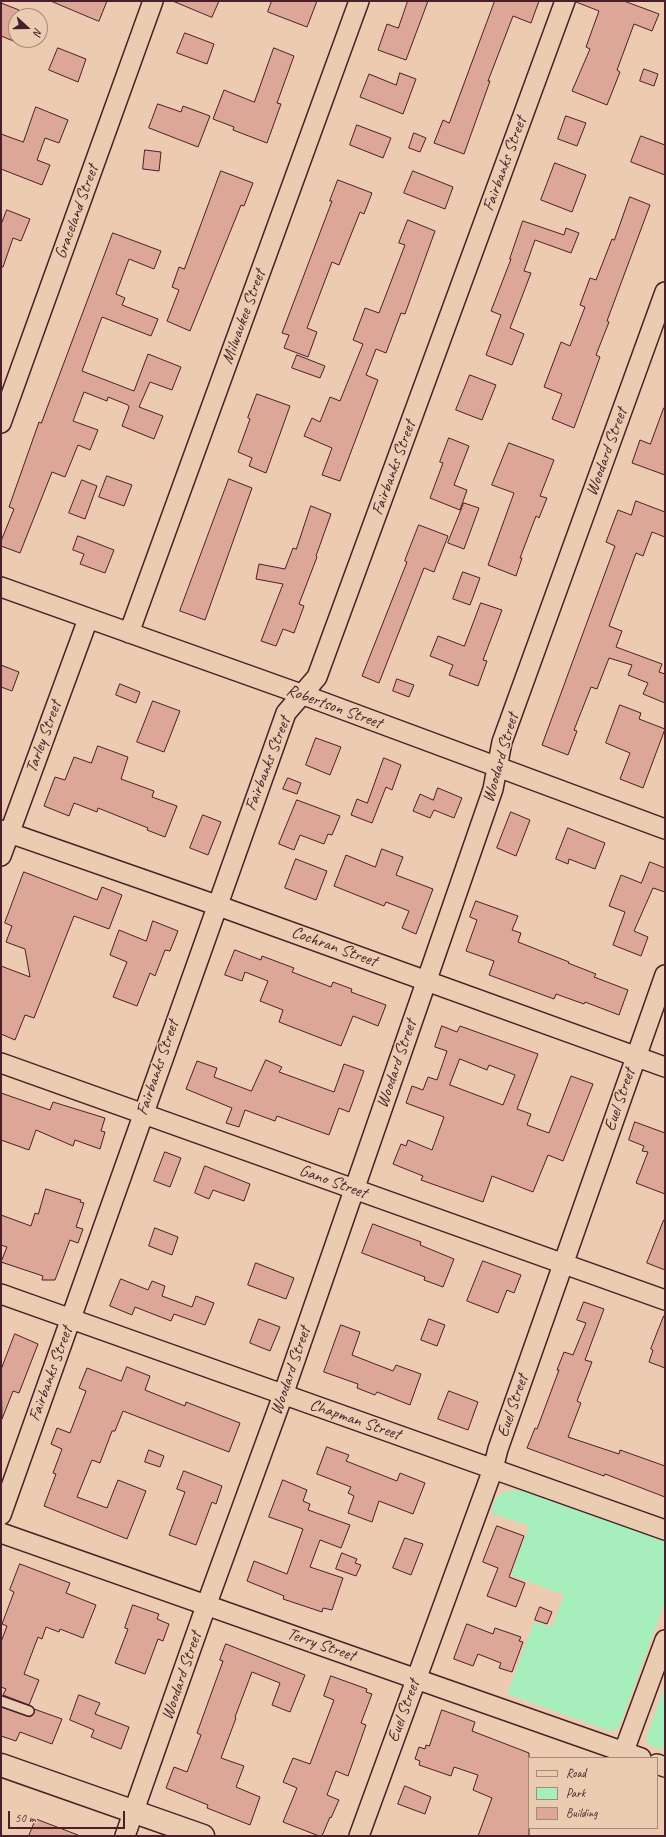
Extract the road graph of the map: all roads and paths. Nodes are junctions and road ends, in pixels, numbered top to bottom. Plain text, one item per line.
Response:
1 (153, 1) edge
2 (359, 1) edge
3 (565, 1) edge
4 (665, 292) edge
5 (1, 423) edge
6 (1, 587) edge
7 (88, 619) junction
8 (129, 634) junction
9 (301, 694) junction
10 (497, 767) junction
11 (665, 829) edge
12 (5, 831) edge
13 (1, 856) edge
14 (216, 905) junction
15 (665, 975) edge
16 (427, 980) junction
17 (635, 1056) junction
18 (1, 1063) edge
19 (665, 1067) edge
20 (143, 1112) junction
21 (353, 1189) junction
22 (563, 1263) junction
23 (1, 1294) edge
24 (665, 1300) edge
25 (71, 1318) junction
26 (283, 1395) junction
27 (493, 1469) junction
28 (1, 1515) edge
29 (665, 1530) edge
30 (1, 1533) edge
31 (206, 1606) junction
32 (665, 1640) edge
33 (416, 1678) junction
34 (1, 1701) edge
35 (29, 1711) dead end
36 (633, 1755) edge
37 (1, 1765) edge
38 (134, 1812) junction
39 (125, 1836) edge
40 (203, 1836) edge
41 (360, 1836) edge

1 - 5 street, Graceland Street
2 - 8 street, Milwaukee Street
3 - 9 street, Fairbanks Street
4 - 10 street, Woodard Street
6 - 7 street, Robertson Street
7 - 8 street, Robertson Street
7 - 12 street, Tarley Street
8 - 9 street, Robertson Street
9 - 10 street, Robertson Street
9 - 14 street, Fairbanks Street
10 - 11 street, Robertson Street
10 - 16 street, Woodard Street
12 - 13 street, Tarley Street
12 - 14 street, Cochran Street
14 - 16 street, Cochran Street
14 - 20 street, Fairbanks Street
15 - 17 street, Euel Street
16 - 17 street, Cochran Street
16 - 21 street, Woodard Street
17 - 19 street, Cochran Street
17 - 22 street, Euel Street
18 - 20 street, Gano Street
20 - 21 street, Gano Street
20 - 25 street, Fairbanks Street
21 - 22 street, Gano Street
21 - 26 street, Woodard Street
22 - 24 street, Gano Street
22 - 27 street, Euel Street
23 - 25 street, Chapman Street
25 - 26 street, Chapman Street
25 - 28 street, Fairbanks Street
26 - 27 street, Chapman Street
26 - 31 street, Woodard Street
27 - 29 street, Chapman Street
27 - 33 street, Euel Street
30 - 31 street, Terry Street
31 - 33 street, Terry Street
31 - 38 street, Woodard Street
32 - 36 street
33 - 36 street, Terry Street
33 - 41 street, Euel Street
34 - 35 lane
37 - 38 main road
38 - 39 street, Woodard Street
38 - 40 main road

